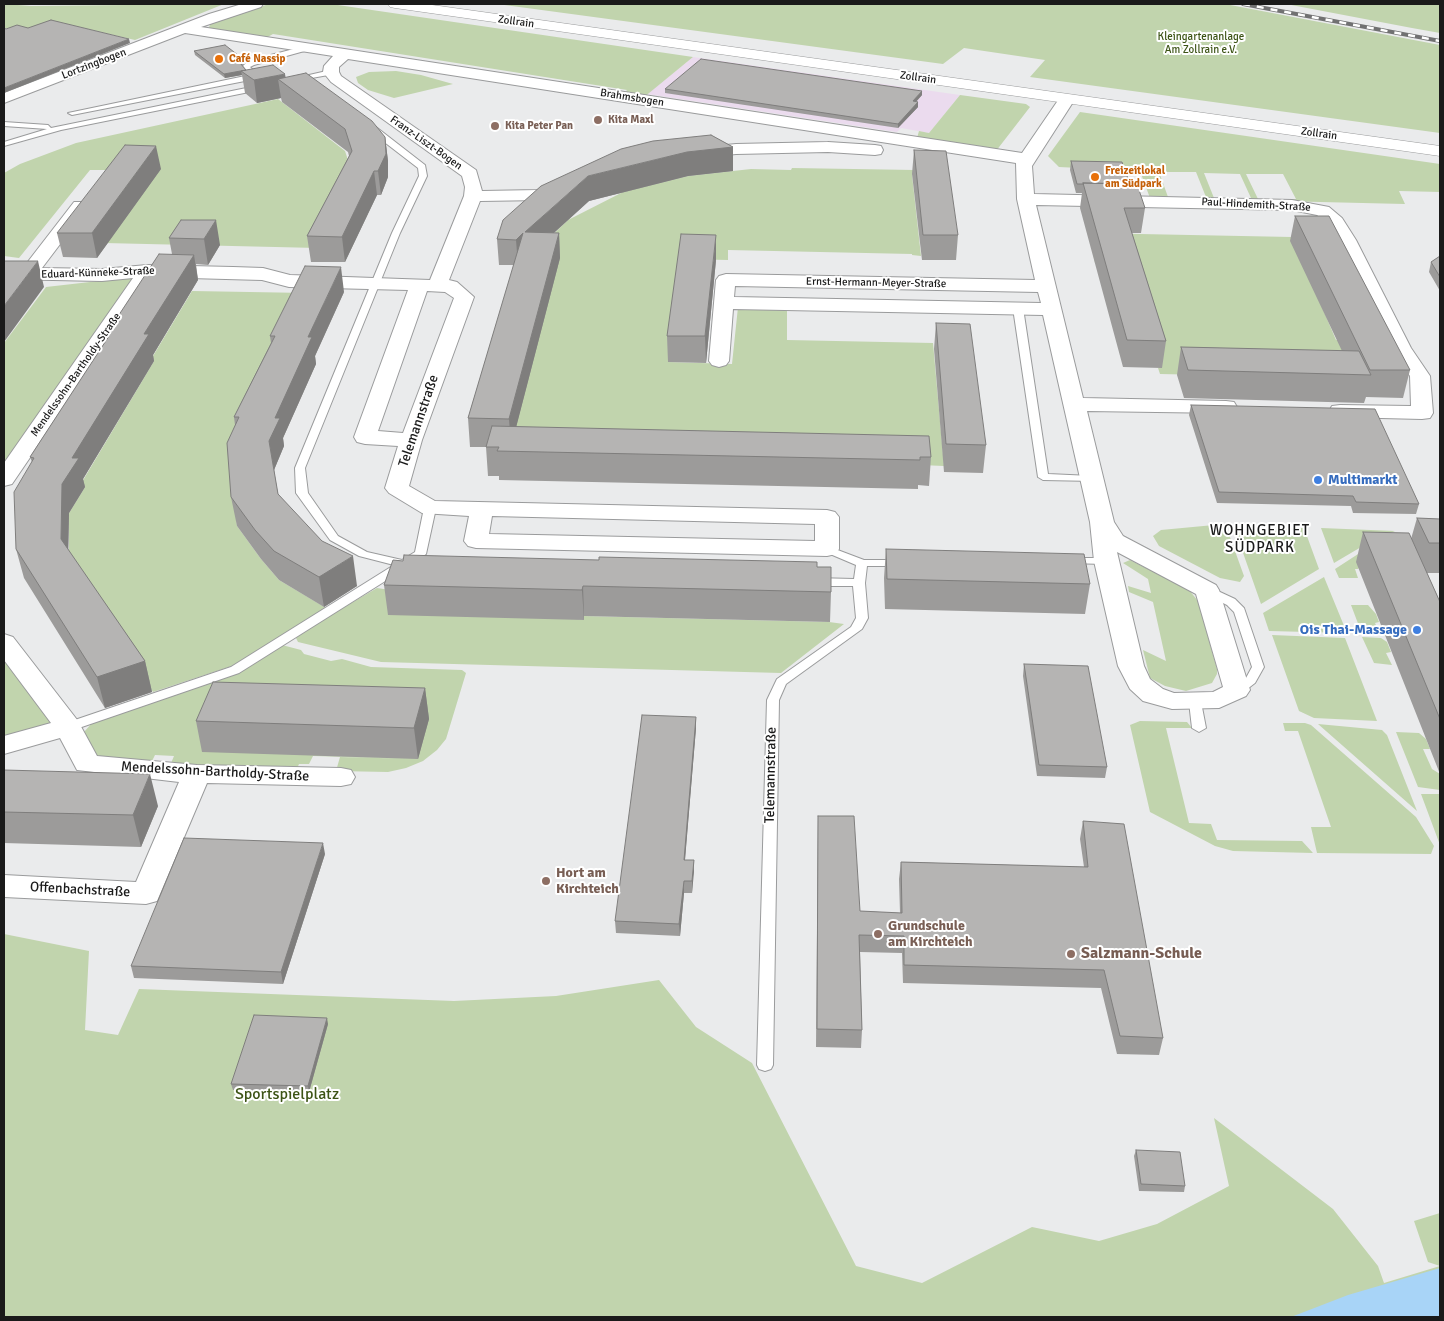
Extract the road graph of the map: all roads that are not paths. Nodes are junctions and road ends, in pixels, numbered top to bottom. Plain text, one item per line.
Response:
1 (239, 4) edge
2 (256, 4) edge
3 (395, 4) edge
4 (457, 4) edge
5 (214, 18) junction
6 (185, 29) junction
7 (305, 48) junction
8 (344, 54) junction
9 (330, 72) junction
10 (300, 78) junction
11 (291, 80) edge
12 (273, 84) edge
13 (312, 87) edge
14 (1070, 94) junction
15 (4, 98) edge
16 (72, 113) dead end
17 (4, 124) edge
18 (368, 125) edge
19 (60, 128) junction
20 (1440, 140) edge
21 (919, 142) junction
22 (4, 144) edge
23 (1440, 151) edge
24 (680, 155) edge
25 (1026, 159) junction
26 (576, 180) edge
27 (90, 193) edge
28 (473, 196) junction
29 (1026, 199) junction
30 (147, 270) junction
31 (4, 274) edge
32 (28, 274) junction
33 (375, 283) junction
34 (429, 285) junction
35 (1048, 286) junction
36 (724, 302) junction
37 (1018, 308) junction
38 (1052, 309) junction
39 (719, 361) dead end
40 (1420, 376) joint
41 (1074, 404) junction
42 (1248, 408) edge
43 (1315, 410) edge
44 (411, 440) junction
45 (4, 479) edge
46 (1091, 479) junction
47 (430, 508) junction
48 (482, 509) junction
49 (1102, 522) junction
50 (827, 549) junction
51 (1059, 561) edge
52 (1106, 561) junction
53 (862, 563) junction
54 (916, 563) edge
55 (403, 564) junction
56 (422, 567) edge
57 (799, 581) edge
58 (859, 583) junction
59 (4, 642) edge
60 (1195, 702) junction
61 (68, 727) junction
62 (1200, 728) dead end
63 (4, 745) edge
64 (197, 774) junction
65 (341, 777) dead end
66 (4, 886) edge
67 (765, 1065) dead end

1 - 5 street, Lortzingbogen
2 - 5 street, Lortzingbogen
3 - 14 main road, Zollrain
4 - 14 main road, Zollrain
5 - 6 street, Lortzingbogen
6 - 7 street, Lortzingbogen
6 - 15 street, Lortzingbogen
7 - 8 street, Lortzingbogen
7 - 16 lane
8 - 9 street
8 - 21 street, Brahmsbogen
9 - 10 lane
9 - 28 street, Franz-Liszt-Bogen
10 - 11 lane
10 - 13 lane
12 - 19 lane
14 - 20 main road, Zollrain
14 - 23 main road, Zollrain
14 - 25 street
17 - 19 lane
18 - 33 lane
19 - 22 lane
21 - 24 street
21 - 25 street, Brahmsbogen
25 - 29 street
26 - 28 street
27 - 32 street, Eduard-Künneke-Straße
28 - 34 street
29 - 35 street
29 - 40 street, Paul-Hindemith-Straße
30 - 32 street, Eduard-Künneke-Straße
30 - 33 street, Eduard-Künneke-Straße
30 - 45 street, Mendelssohn-Bartholdy-Straße
31 - 32 street, Eduard-Künneke-Straße
33 - 34 street, Eduard-Künneke-Straße
33 - 55 lane
34 - 44 street, Telemannstraße
34 - 44 street
35 - 36 street, Ernst-Hermann-Meyer-Straße
35 - 38 street
36 - 37 street, Ernst-Hermann-Meyer-Straße
36 - 39 street, Ernst-Hermann-Meyer-Straße
37 - 38 street, Ernst-Hermann-Meyer-Straße
37 - 46 lane
38 - 41 street
40 - 43 street
41 - 42 street
41 - 46 street
44 - 47 street, Telemannstraße
46 - 49 street
47 - 48 street
47 - 55 lane
48 - 50 street
48 - 50 street
49 - 52 street
49 - 60 street
50 - 53 lane
51 - 52 lane
52 - 60 street
53 - 54 lane
53 - 58 lane, Telemannstraße
55 - 56 lane
55 - 61 lane
57 - 58 lane
58 - 67 lane, Telemannstraße
59 - 61 street, Mendelssohn-Bartholdy-Straße
60 - 62 lane
61 - 63 street
61 - 64 street, Mendelssohn-Bartholdy-Straße
64 - 65 street, Mendelssohn-Bartholdy-Straße
64 - 66 street, Offenbachstraße

